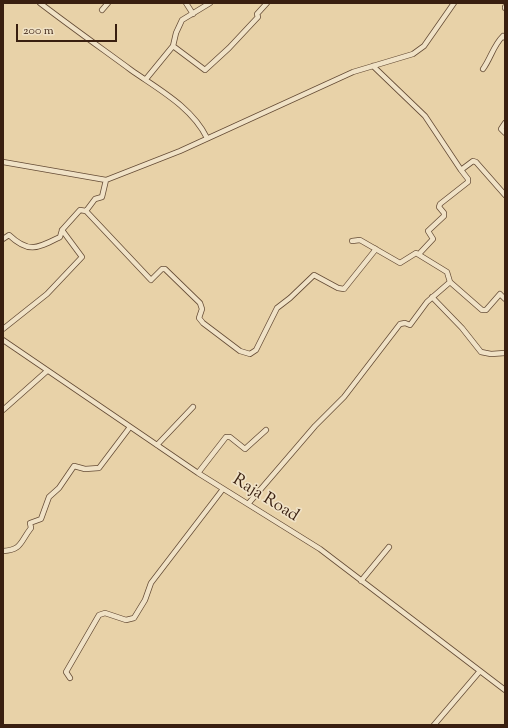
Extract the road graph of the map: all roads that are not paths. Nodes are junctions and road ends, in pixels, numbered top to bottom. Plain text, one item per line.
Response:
1 (40, 3) edge
2 (108, 3) edge
3 (186, 3) edge
4 (210, 3) edge
5 (267, 3) edge
6 (454, 3) edge
7 (102, 10) dead end
8 (193, 14) junction
9 (505, 38) edge
10 (173, 46) junction
11 (373, 66) junction
12 (483, 69) dead end
13 (146, 79) junction
14 (505, 123) edge
15 (505, 133) edge
16 (207, 138) junction
17 (3, 162) edge
18 (461, 170) junction
19 (106, 180) junction
20 (505, 195) edge
21 (86, 211) junction
22 (62, 230) junction
23 (3, 239) edge
24 (352, 241) dead end
25 (376, 249) junction
26 (419, 254) junction
27 (450, 282) junction
28 (432, 297) junction
29 (505, 299) edge
30 (3, 329) edge
31 (3, 340) edge
32 (505, 353) edge
33 (47, 371) junction
34 (193, 407) dead end
35 (3, 410) edge
36 (130, 428) junction
37 (266, 430) dead end
38 (157, 445) junction
39 (198, 473) junction
40 (223, 489) junction
41 (248, 504) junction
42 (388, 547) dead end
43 (3, 551) edge
44 (362, 581) junction
45 (480, 671) junction
46 (70, 678) dead end
47 (505, 690) edge
48 (434, 725) edge

1 - 13 street
2 - 7 street
3 - 8 street
4 - 8 street
5 - 10 street
6 - 11 street
8 - 10 street
9 - 12 street
10 - 13 street
11 - 16 street
11 - 18 street
13 - 16 street
14 - 15 street
16 - 19 street
17 - 19 street
18 - 20 street
18 - 26 street
19 - 21 street
21 - 22 street
21 - 25 street
22 - 23 street
22 - 30 street
24 - 25 street
25 - 26 street
26 - 27 street
27 - 28 street
27 - 29 street
28 - 32 street
28 - 41 street
31 - 33 street, Raja Road
33 - 35 street
33 - 36 street, Raja Road
34 - 38 street
36 - 38 street, Raja Road
36 - 43 street
37 - 39 street
38 - 39 street, Raja Road
39 - 40 street, Raja Road
40 - 41 street, Raja Road
40 - 46 street
41 - 44 street, Raja Road
42 - 44 street
44 - 45 street, Raja Road
45 - 47 street, Raja Road
45 - 48 street

